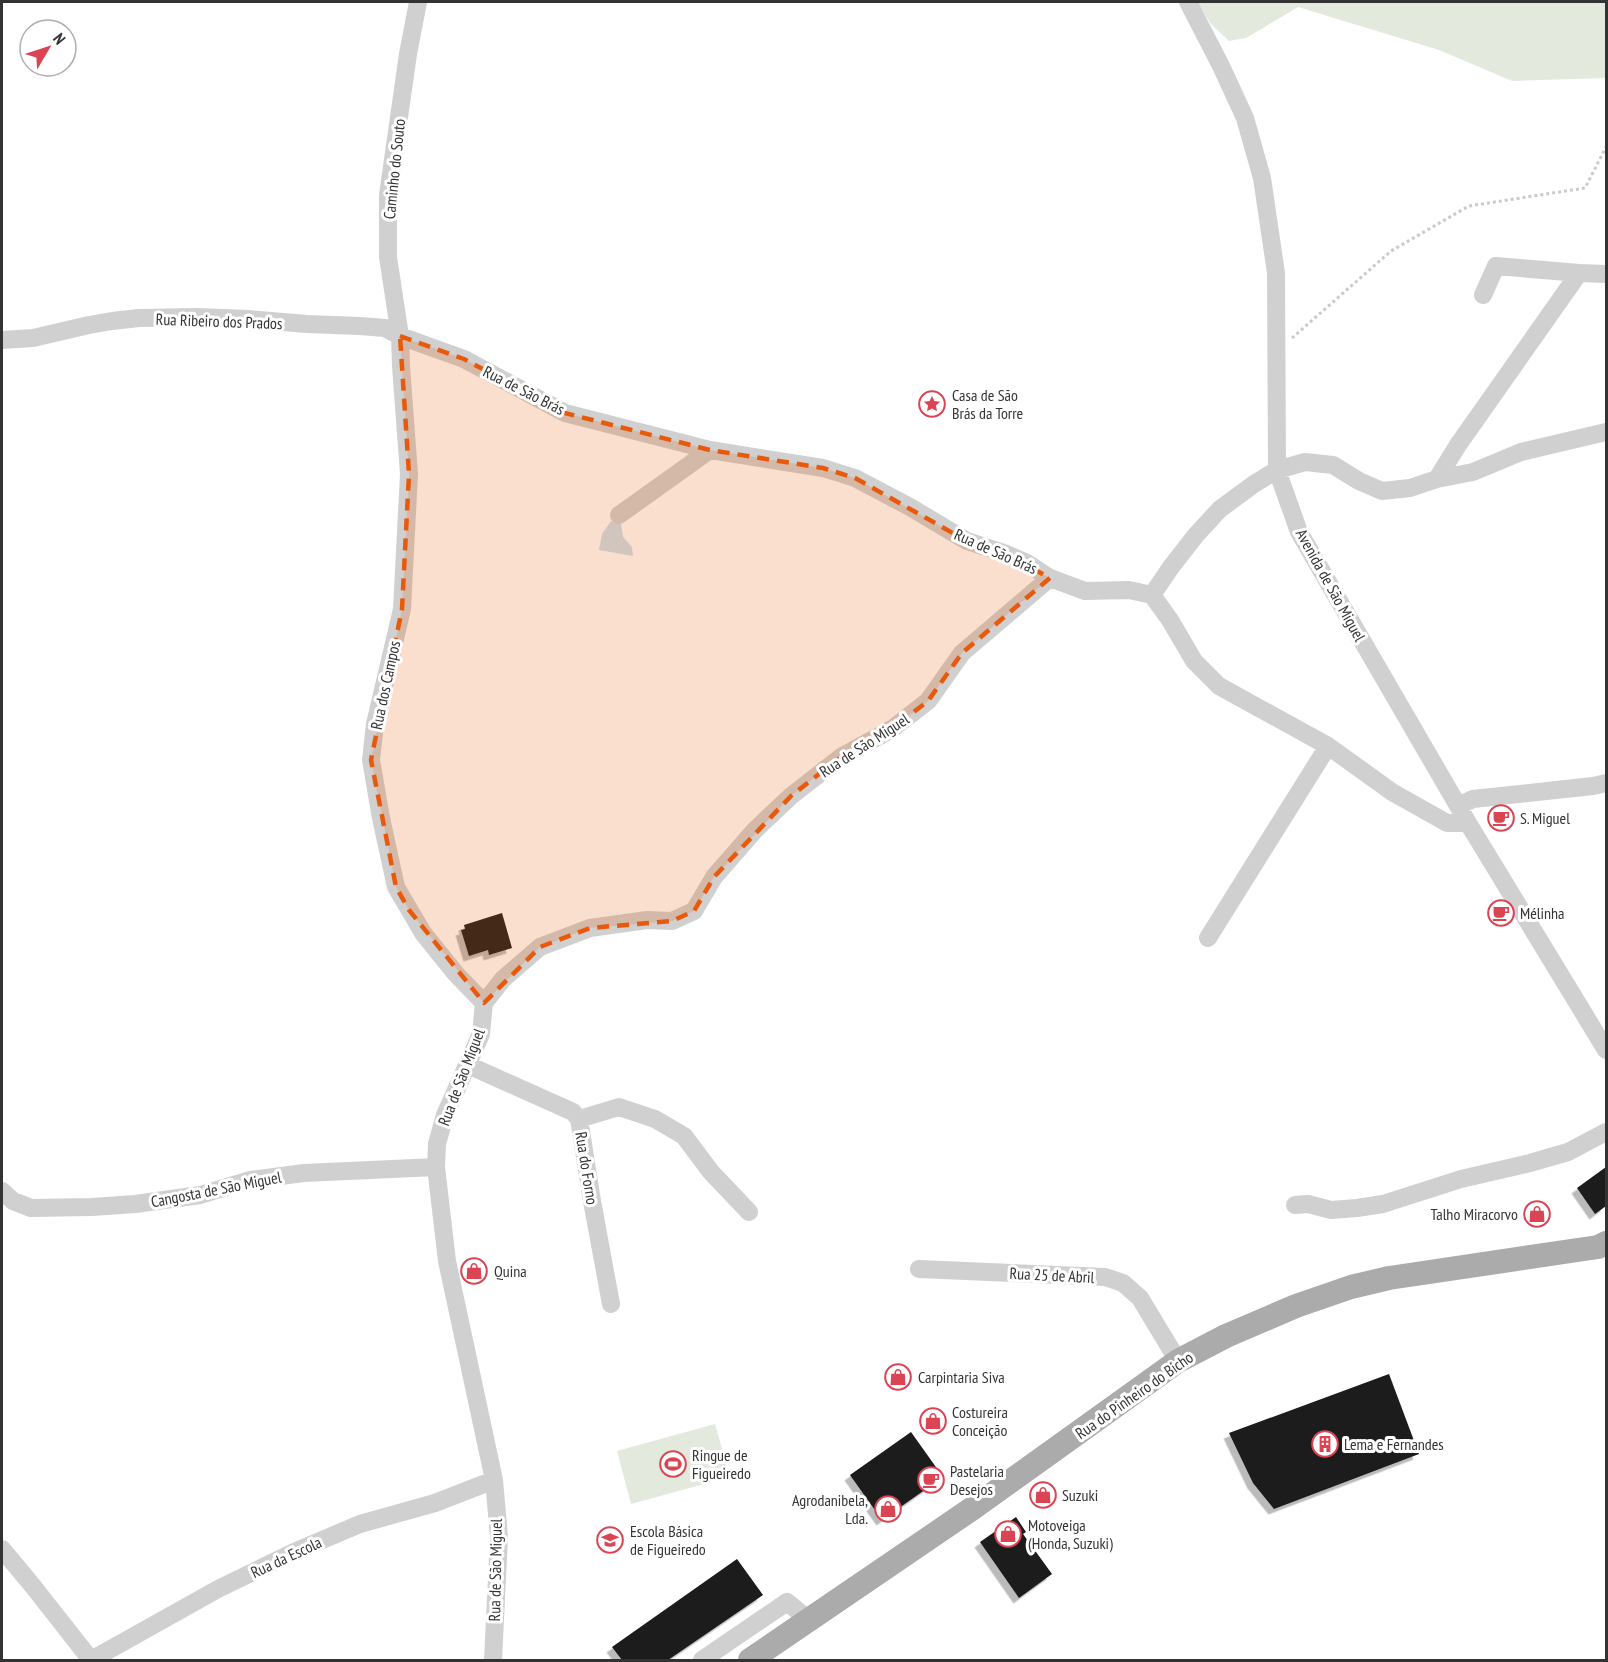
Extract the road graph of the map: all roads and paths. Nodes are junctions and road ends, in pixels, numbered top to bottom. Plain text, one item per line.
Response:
1 (418, 2) edge
2 (1188, 2) edge
3 (1606, 147) edge
4 (1579, 273) junction
5 (1606, 274) edge
6 (1483, 295) dead end
7 (400, 336) junction
8 (2, 340) edge
9 (1277, 351) junction
10 (1606, 432) edge
11 (710, 450) junction
12 (1277, 470) junction
13 (1437, 479) junction
14 (619, 515) dead end
15 (1050, 578) junction
16 (1152, 595) junction
17 (1328, 746) junction
18 (1606, 783) edge
19 (1458, 806) junction
20 (1468, 823) junction
21 (1208, 938) dead end
22 (484, 1003) junction
23 (1606, 1050) edge
24 (468, 1065) junction
25 (579, 1119) junction
26 (1606, 1132) edge
27 (436, 1167) junction
28 (2, 1191) edge
29 (1295, 1204) dead end
30 (749, 1212) dead end
31 (1606, 1243) edge
32 (919, 1269) dead end
33 (611, 1304) dead end
34 (1178, 1361) junction
35 (494, 1480) junction
36 (2, 1549) edge
37 (809, 1620) junction
38 (91, 1660) edge
39 (493, 1660) edge
40 (702, 1660) edge
41 (750, 1660) edge

1 - 7 street, Caminho do Souto
2 - 9 street, Avenida de São Miguel
3 - 9 path
4 - 5 street
4 - 6 street
4 - 13 street
7 - 8 street, Rua Ribeiro dos Prados
7 - 11 street, Rua de São Brás
7 - 22 street, Rua dos Campos
9 - 12 street, Avenida de São Miguel
10 - 13 street
11 - 14 street
11 - 15 street, Rua de São Brás
12 - 13 street
12 - 16 street
12 - 19 street, Avenida de São Miguel
15 - 16 street, Rua de São Brás
15 - 22 street, Rua de São Miguel
16 - 17 street
17 - 20 street
17 - 21 street
18 - 19 street
19 - 20 street, Avenida de São Miguel
20 - 23 street, Avenida de São Miguel
22 - 24 street, Rua de São Miguel
24 - 25 street, Rua do Forno
24 - 27 street, Rua de São Miguel
25 - 30 street
25 - 33 street, Rua do Forno
26 - 29 street
27 - 28 street, Cangosta de São Miguel
27 - 35 street, Rua de São Miguel
31 - 34 main road, Rua do Pinheiro do Bicho
32 - 34 street, Rua 25 de Abril
34 - 37 main road, Rua do Pinheiro do Bicho
35 - 38 street, Rua da Escola
35 - 39 street, Rua de São Miguel
36 - 38 street
37 - 40 street
37 - 41 main road, Rua do Pinheiro do Bicho

